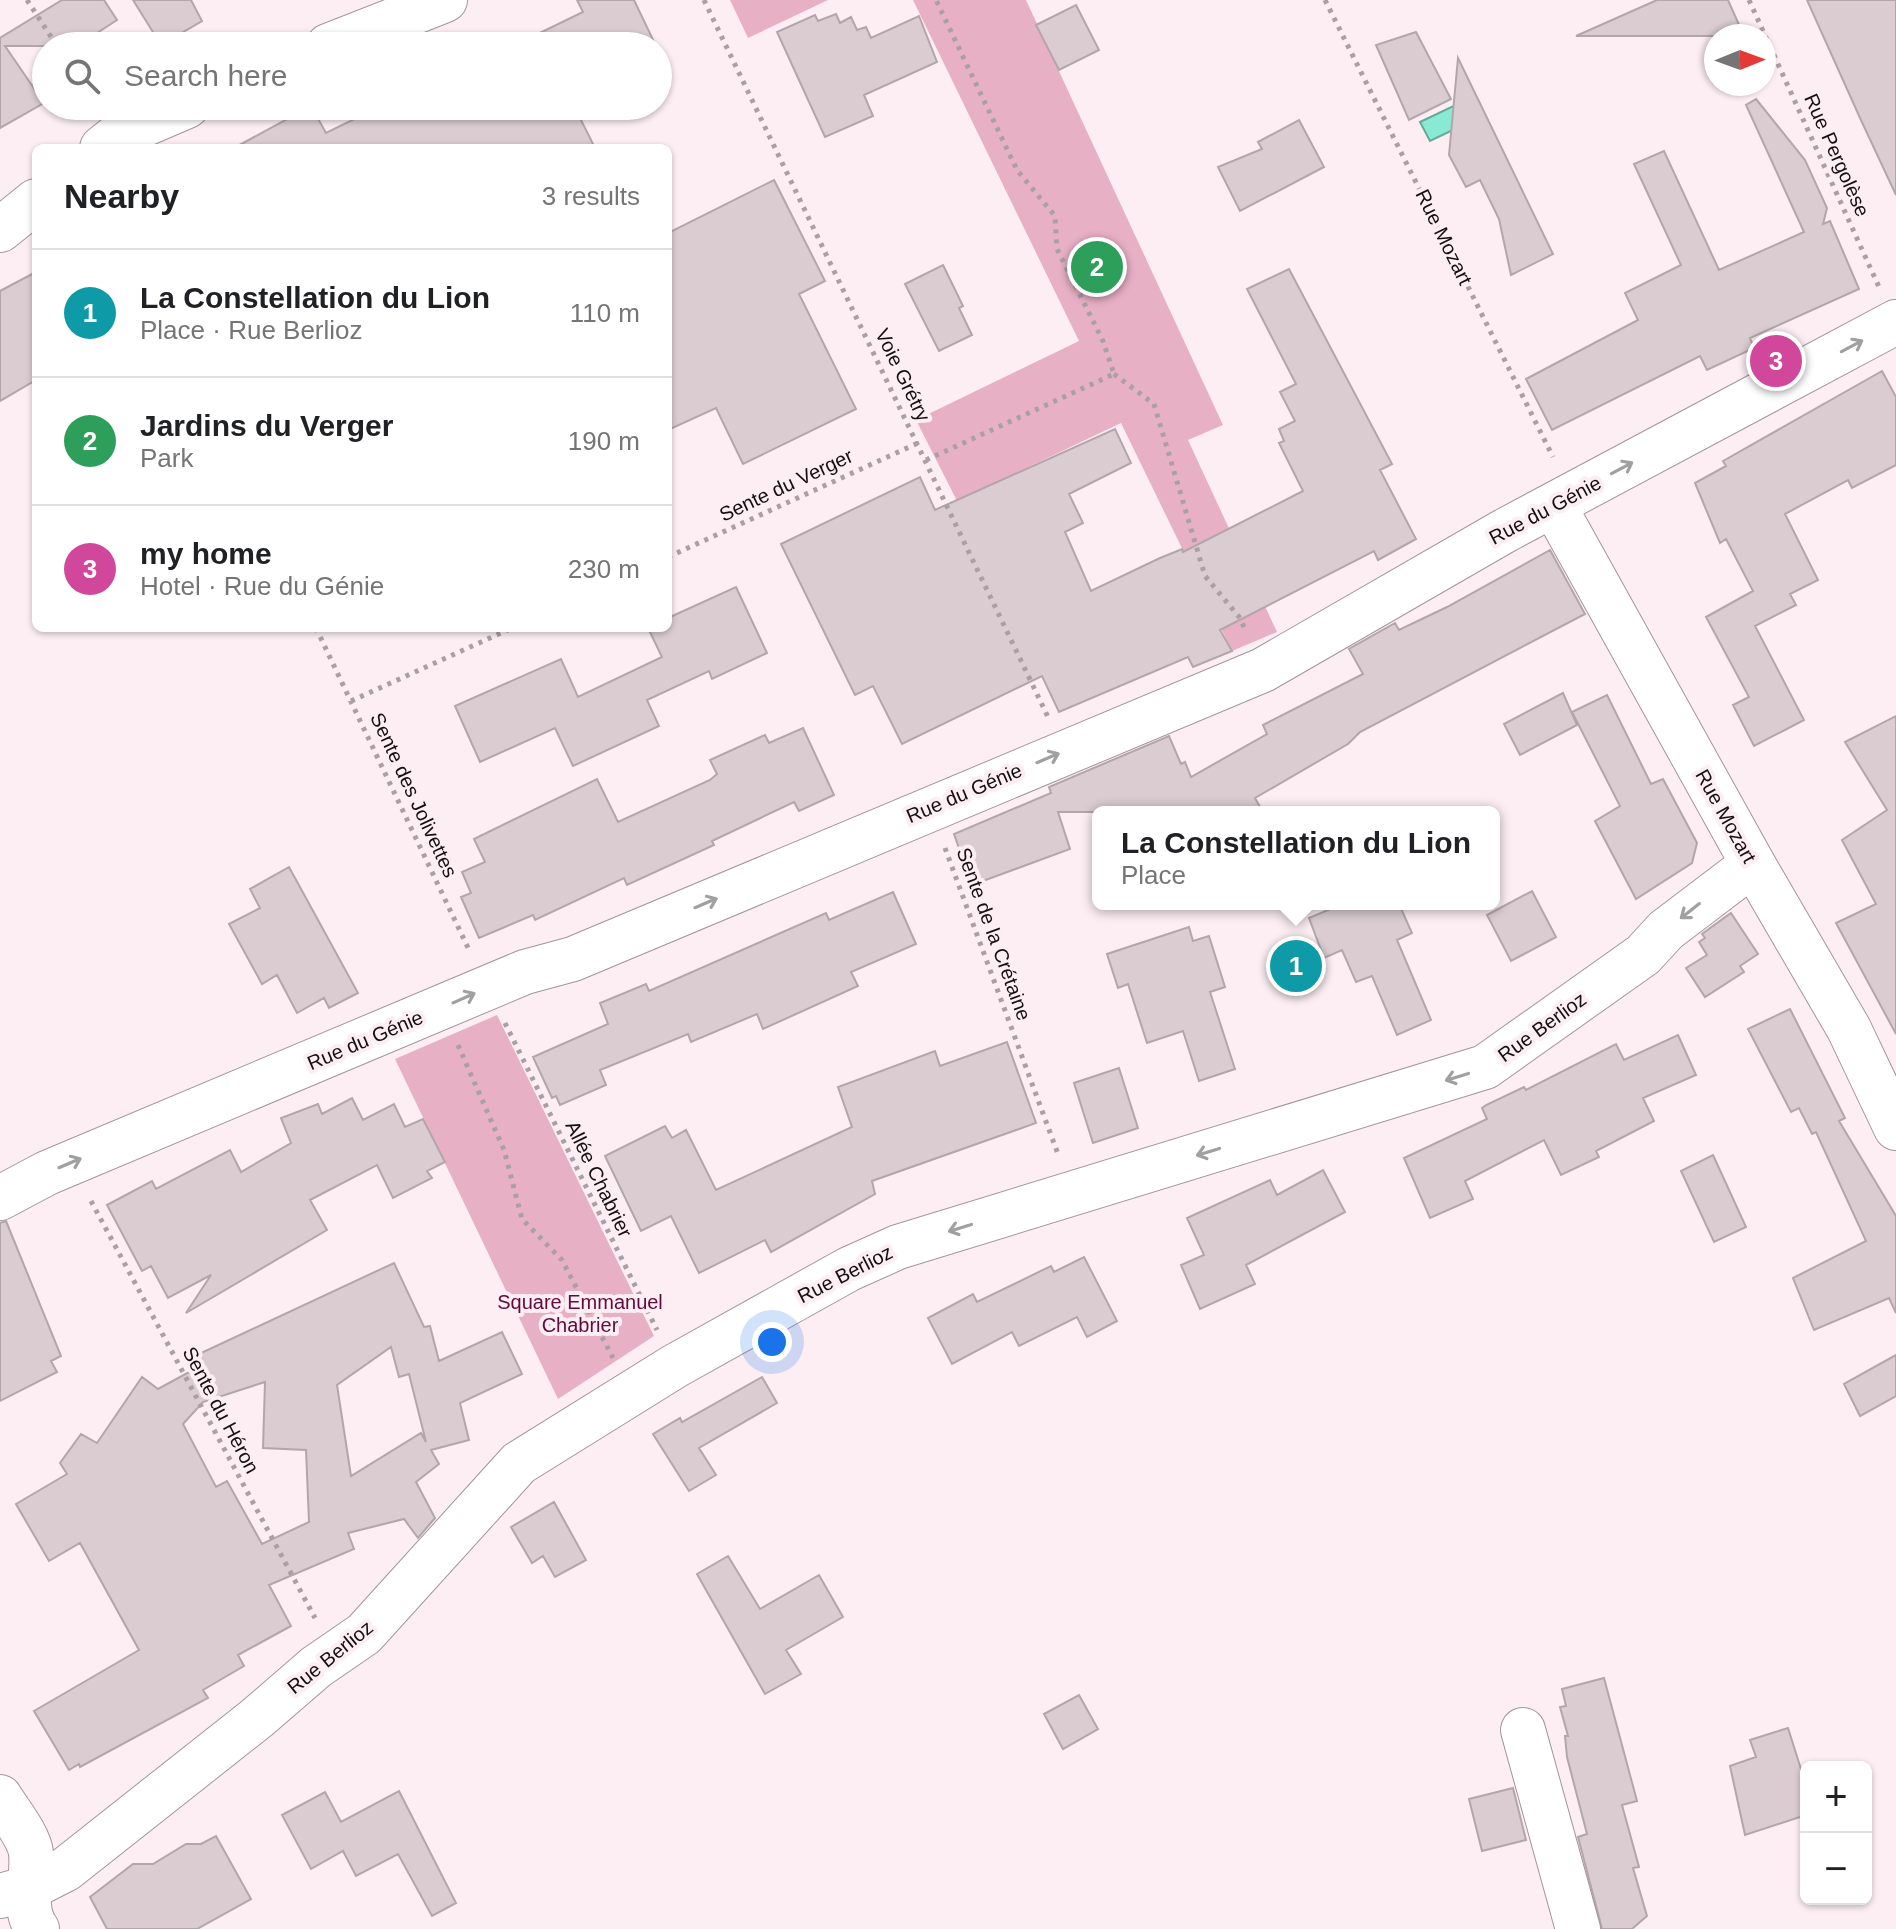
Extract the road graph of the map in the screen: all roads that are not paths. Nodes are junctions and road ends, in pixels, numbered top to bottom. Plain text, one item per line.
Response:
1 (445, 0) edge
2 (364, 32) edge
3 (154, 120) edge
4 (107, 144) edge
5 (32, 204) edge
6 (0, 230) edge
7 (1896, 323) edge
8 (1554, 506) junction
9 (1753, 864) junction
10 (1896, 1128) edge
11 (0, 1198) edge
12 (1523, 1730) dead end
13 (0, 1797) edge
14 (22, 1904) edge
15 (1578, 1929) edge

1 - 2 street
3 - 4 street
5 - 6 street
8 -> 7 street, Rue du Génie
8 - 9 street, Rue Mozart
11 -> 8 street, Rue du Génie
9 - 10 street, Rue Mozart
9 -> 14 street, Rue Berlioz
12 - 15 street
13 - 14 street

